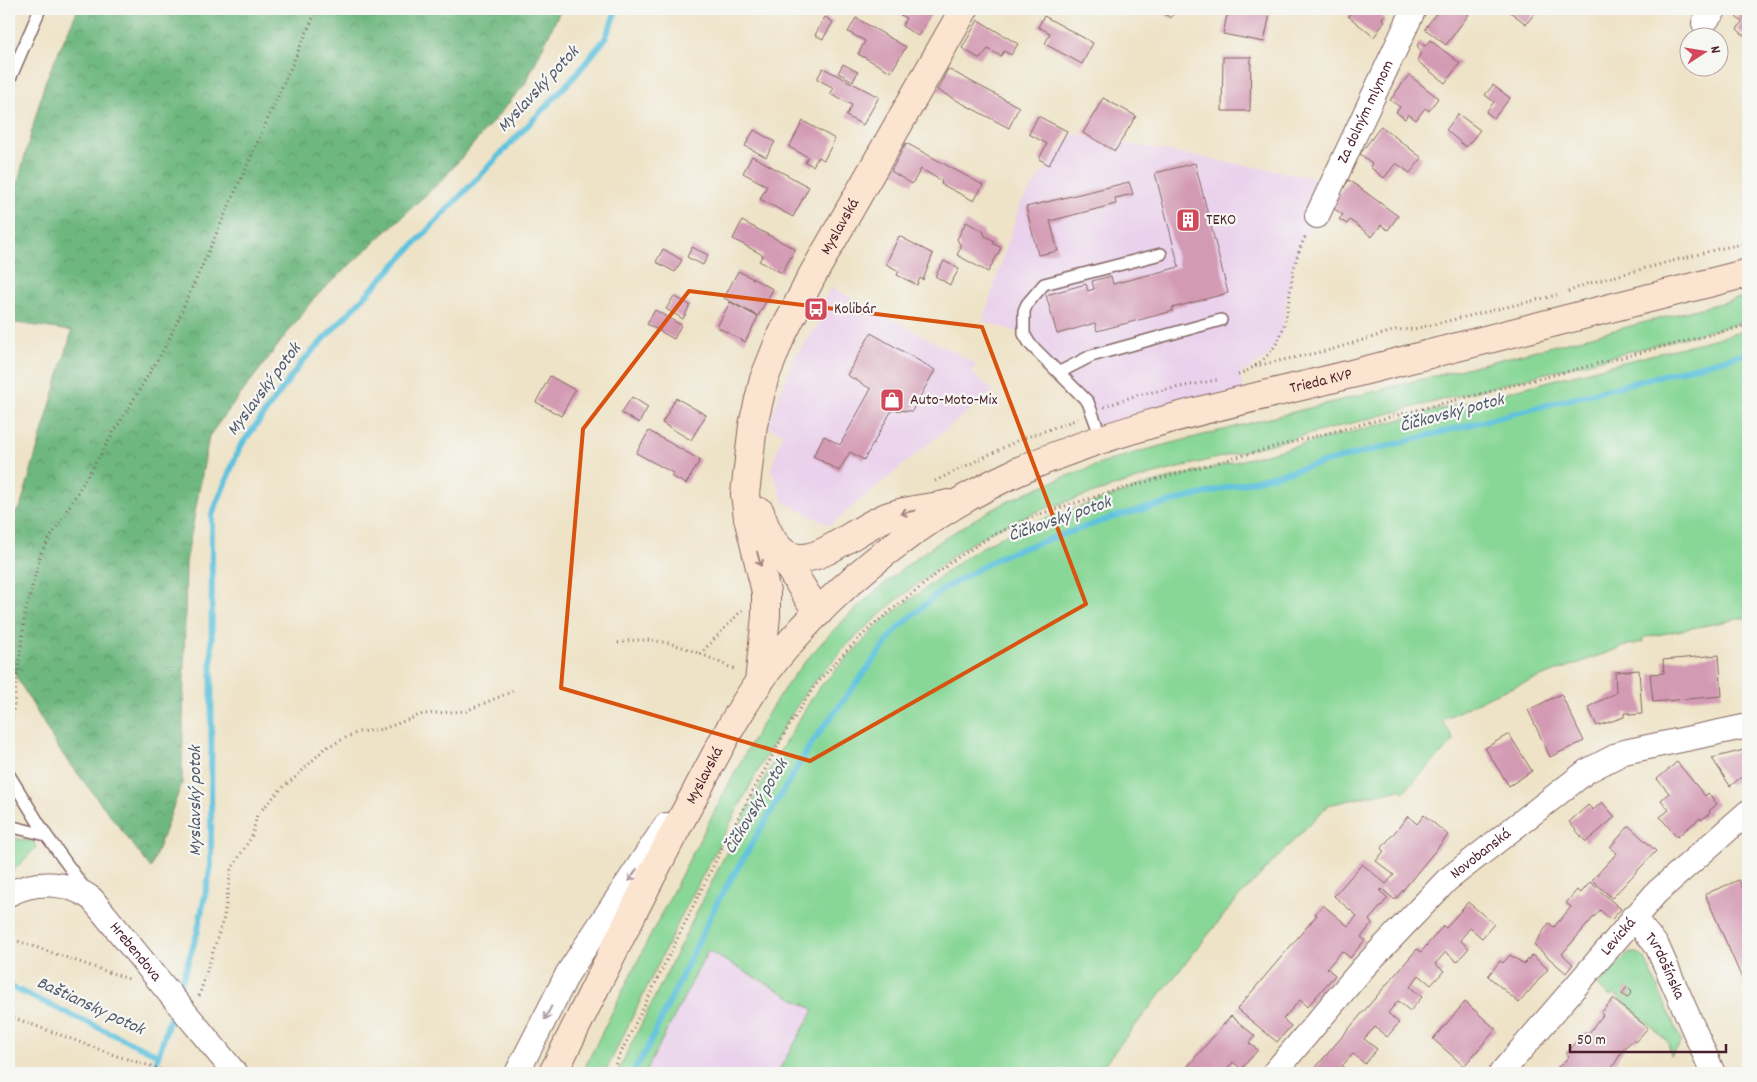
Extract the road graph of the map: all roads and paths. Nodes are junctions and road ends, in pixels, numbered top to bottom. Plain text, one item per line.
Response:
1 (40, 9) edge
2 (317, 9) edge
3 (964, 9) edge
4 (1414, 9) edge
5 (9, 81) edge
6 (1317, 216) joint
7 (1748, 244) edge
8 (1161, 254) dead end
9 (1748, 273) edge
10 (1221, 320) dead end
11 (1748, 325) edge
12 (1253, 366) junction
13 (1060, 372) junction
14 (1235, 376) dead end
15 (1220, 379) dead end
16 (1093, 412) junction
17 (1102, 440) junction
18 (749, 459) junction
19 (972, 496) junction
20 (775, 545) junction
21 (818, 613) junction
22 (618, 643) dead end
23 (759, 682) junction
24 (513, 690) dead end
25 (1748, 726) edge
26 (728, 732) junction
27 (9, 745) edge
28 (9, 776) edge
29 (1744, 824) edge
30 (9, 826) edge
31 (46, 834) junction
32 (9, 894) edge
33 (92, 899) junction
34 (1634, 917) junction
35 (9, 938) edge
36 (155, 974) junction
37 (9, 1016) edge
38 (191, 1018) junction
39 (174, 1073) edge
40 (235, 1073) edge
41 (517, 1073) edge
42 (553, 1073) edge
43 (611, 1073) edge
44 (1274, 1073) edge
45 (1501, 1073) edge
46 (1713, 1073) edge

1 - 5 lane
2 - 27 path
3 - 18 street, Myslavská
4 - 6 street, Za dolným mlynom
6 - 12 path
7 - 12 path
8 - 13 lane
9 - 17 street, Trieda KVP
10 - 13 lane
11 - 43 path
12 - 14 path
13 - 16 lane
15 - 16 path
16 - 17 lane
17 - 19 street, Trieda KVP
18 - 20 street, Myslavská
18 -> 23 street, Myslavská
19 -> 20 street
19 - 21 street, Trieda KVP
20 - 21 street, Myslavská
21 - 23 street, Trieda KVP
22 - 23 path
23 - 26 street, Myslavská
24 - 38 path
25 - 44 street, Novobanská
26 -> 41 street
26 - 42 street, Myslavská
28 - 31 lane
29 - 34 street, Levická
30 - 31 lane
31 - 33 lane
32 - 33 street, Hrebendova
33 - 36 street, Hrebendova
34 - 45 street, Levická
34 - 46 street, Tvrdošínska
35 - 36 path
36 - 38 street, Hrebendova
37 - 39 path
38 - 40 street, Hrebendova

